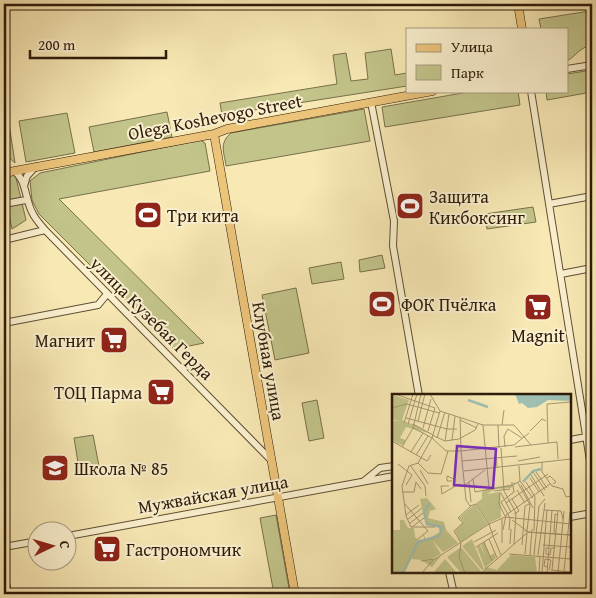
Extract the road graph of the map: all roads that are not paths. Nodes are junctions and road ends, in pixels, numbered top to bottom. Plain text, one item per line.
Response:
1 (518, 4) edge
2 (4, 11) edge
3 (4, 21) edge
4 (522, 28) edge
5 (592, 65) edge
6 (568, 69) edge
7 (427, 92) edge
8 (531, 92) edge
9 (371, 102) junction
10 (214, 134) junction
11 (36, 167) junction
12 (14, 171) junction
13 (4, 173) edge
14 (24, 187) junction
15 (592, 196) edge
16 (26, 200) junction
17 (4, 204) edge
18 (549, 204) junction
19 (45, 230) junction
20 (4, 240) edge
21 (592, 268) edge
22 (561, 274) junction
23 (107, 294) junction
24 (4, 323) edge
25 (419, 394) edge
26 (589, 436) edge
27 (571, 440) edge
28 (272, 461) junction
29 (392, 466) edge
30 (592, 473) edge
31 (392, 476) edge
32 (364, 481) junction
33 (278, 497) junction
34 (592, 513) edge
35 (571, 517) edge
36 (78, 534) edge
37 (28, 543) edge
38 (4, 548) edge
39 (4, 573) edge
40 (450, 573) edge
41 (8, 594) edge
42 (296, 594) edge
43 (454, 594) edge

1 - 4 main road
2 - 3 street
5 - 6 street
7 - 9 main road, Olega Koshevogo Street
8 - 18 street
9 - 10 main road, Olega Koshevogo Street
9 - 25 street
10 - 11 main road, Olega Koshevogo Street
10 - 28 main road, Клубная улица
11 - 12 main road, Olega Koshevogo Street
11 - 14 street
12 - 13 main road, Olega Koshevogo Street
12 - 14 street
14 - 16 street, улица Кузебая Герда
15 - 18 street
16 - 17 street
16 - 19 street, улица Кузебая Герда
18 - 22 street
19 - 20 street
19 - 23 street, улица Кузебая Герда
21 - 22 street
22 - 26 street
23 - 24 street
23 - 28 street, улица Кузебая Герда
26 - 27 street
26 - 30 street
28 - 33 main road, Клубная улица
29 - 32 street, Мужвайская улица
31 - 32 street, Мужвайская улица
32 - 33 street, Мужвайская улица
33 - 36 street, Мужвайская улица
33 - 42 main road, Клубная улица
34 - 35 street
37 - 38 street
39 - 41 street
40 - 43 street

